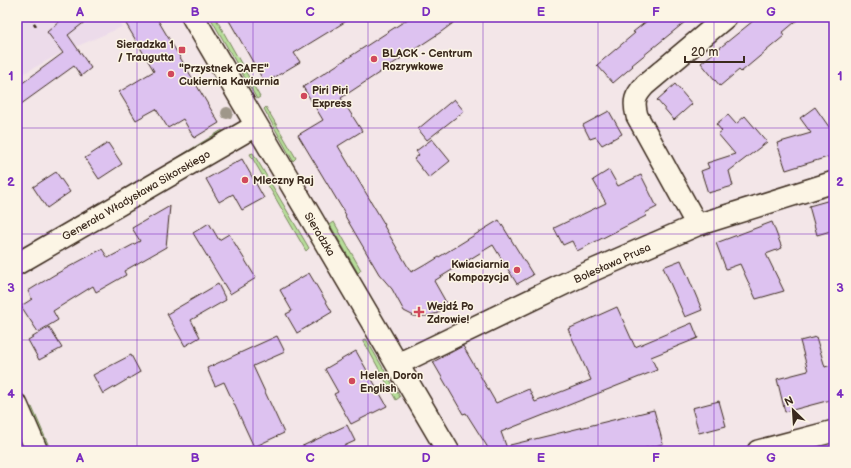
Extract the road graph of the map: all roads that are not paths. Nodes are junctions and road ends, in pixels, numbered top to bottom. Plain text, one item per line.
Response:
1 (193, 17) edge
2 (726, 17) edge
3 (255, 126) junction
4 (834, 182) edge
5 (697, 225) junction
6 (17, 264) edge
7 (398, 364) junction
8 (17, 405) edge
9 (834, 431) edge
10 (37, 451) edge
11 (448, 451) edge
12 (758, 451) edge

1 - 3 main road, Sieradzka
2 - 5 street
3 - 6 street, Generała Władysława Sikorskiego
3 - 7 main road, Sieradzka
4 - 5 street, Bolesława Prusa
5 - 7 street, Bolesława Prusa
7 - 11 main road, Sieradzka
8 - 10 street
9 - 12 street

